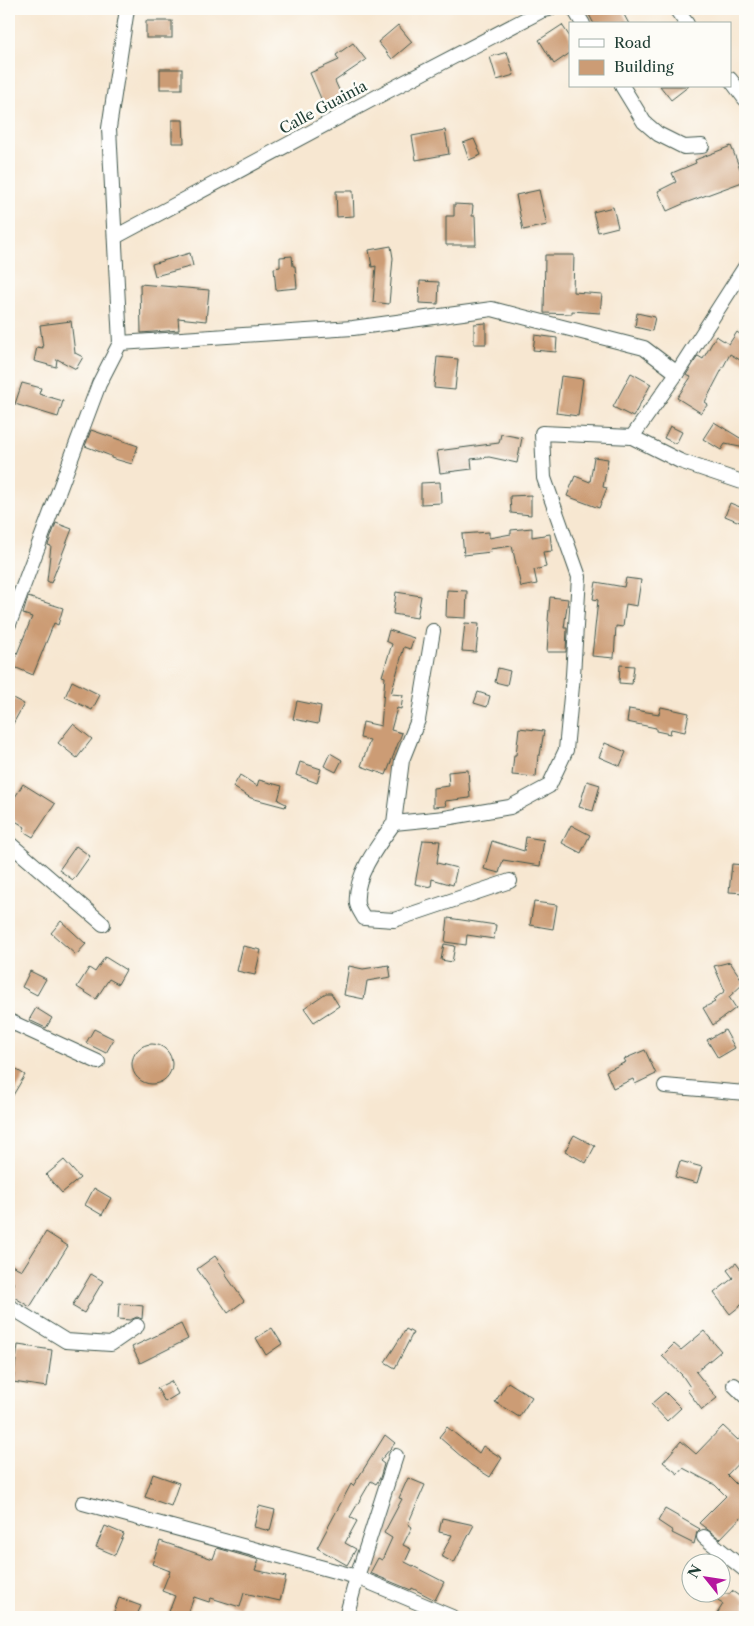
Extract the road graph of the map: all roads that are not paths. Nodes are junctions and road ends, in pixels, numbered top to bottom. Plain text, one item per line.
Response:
1 (127, 9) edge
2 (549, 9) edge
3 (574, 9) edge
4 (676, 9) edge
5 (582, 22) edge
6 (686, 22) edge
7 (732, 82) edge
8 (623, 88) edge
9 (745, 99) edge
10 (702, 146) dead end
11 (115, 237) junction
12 (745, 267) edge
13 (120, 343) junction
14 (676, 373) junction
15 (632, 437) junction
16 (745, 482) edge
17 (9, 624) edge
18 (433, 631) dead end
19 (394, 824) junction
20 (9, 843) edge
21 (510, 881) dead end
22 (103, 924) dead end
23 (9, 1021) edge
24 (98, 1062) dead end
25 (665, 1086) dead end
26 (745, 1093) edge
27 (9, 1306) edge
28 (137, 1326) dead end
29 (734, 1385) dead end
30 (745, 1396) edge
31 (396, 1456) dead end
32 (83, 1503) dead end
33 (704, 1537) dead end
34 (745, 1570) edge
35 (357, 1577) junction
36 (346, 1617) edge
37 (452, 1617) edge

1 - 11 street
2 - 11 street, Calle Guainía
3 - 5 street
4 - 6 street
7 - 9 street
8 - 10 street
11 - 13 street
12 - 14 street
13 - 14 street
13 - 17 street
14 - 15 street
15 - 16 street
15 - 19 street
18 - 19 street
19 - 21 street
20 - 22 street
23 - 24 street
25 - 26 street
27 - 28 street
29 - 30 street
31 - 35 street
32 - 35 street
33 - 34 street
35 - 36 street
35 - 37 street

